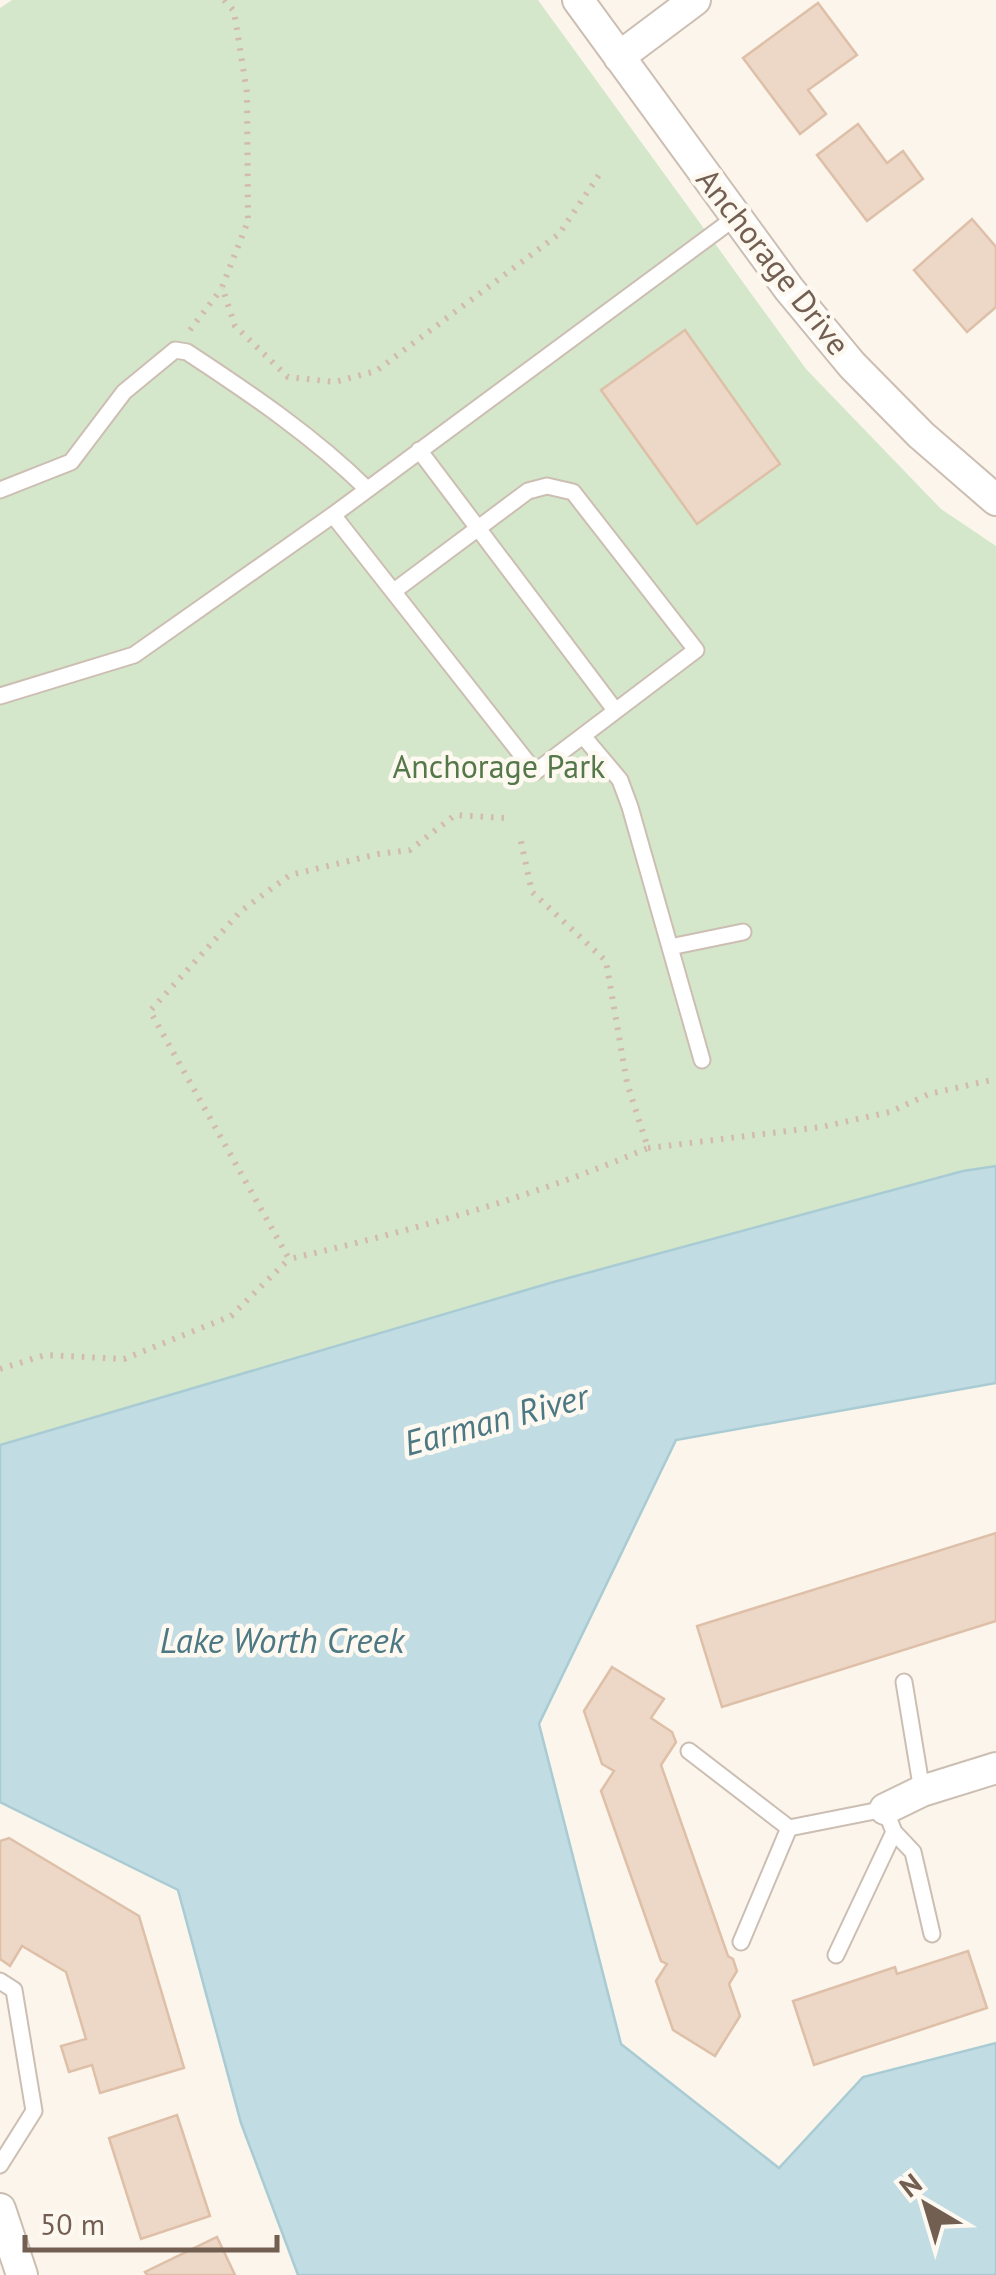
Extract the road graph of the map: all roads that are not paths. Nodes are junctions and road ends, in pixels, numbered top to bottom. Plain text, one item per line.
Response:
1 (578, 0) edge
2 (695, 0) edge
3 (619, 57) junction
4 (736, 217) junction
5 (420, 450) junction
6 (367, 489) junction
7 (0, 490) edge
8 (996, 500) edge
9 (333, 515) junction
10 (476, 528) junction
11 (394, 591) junction
12 (0, 696) edge
13 (615, 710) junction
14 (583, 736) junction
15 (743, 932) dead end
16 (670, 947) junction
17 (702, 1060) dead end
18 (904, 1682) dead end
19 (688, 1751) dead end
20 (996, 1768) edge
21 (922, 1791) junction
22 (889, 1821) junction
23 (789, 1828) junction
24 (932, 1934) dead end
25 (740, 1942) dead end
26 (836, 1955) dead end
27 (0, 1981) edge
28 (0, 2165) edge
29 (0, 2209) edge
30 (22, 2275) edge

1 - 3 street, Anchorage Drive
2 - 3 street
3 - 4 street, Anchorage Drive
4 - 5 lane
4 - 8 street, Anchorage Drive
5 - 6 lane
5 - 10 lane
6 - 7 lane
6 - 9 lane
9 - 11 lane
9 - 12 lane
10 - 11 lane
10 - 13 lane
10 - 13 lane
11 - 14 lane
13 - 14 lane
14 - 16 lane
15 - 16 lane
16 - 17 lane
18 - 21 lane
19 - 23 lane
20 - 21 street
21 - 22 street
22 - 23 lane
22 - 24 lane
22 - 26 lane
23 - 25 lane
27 - 28 lane
29 - 30 street

